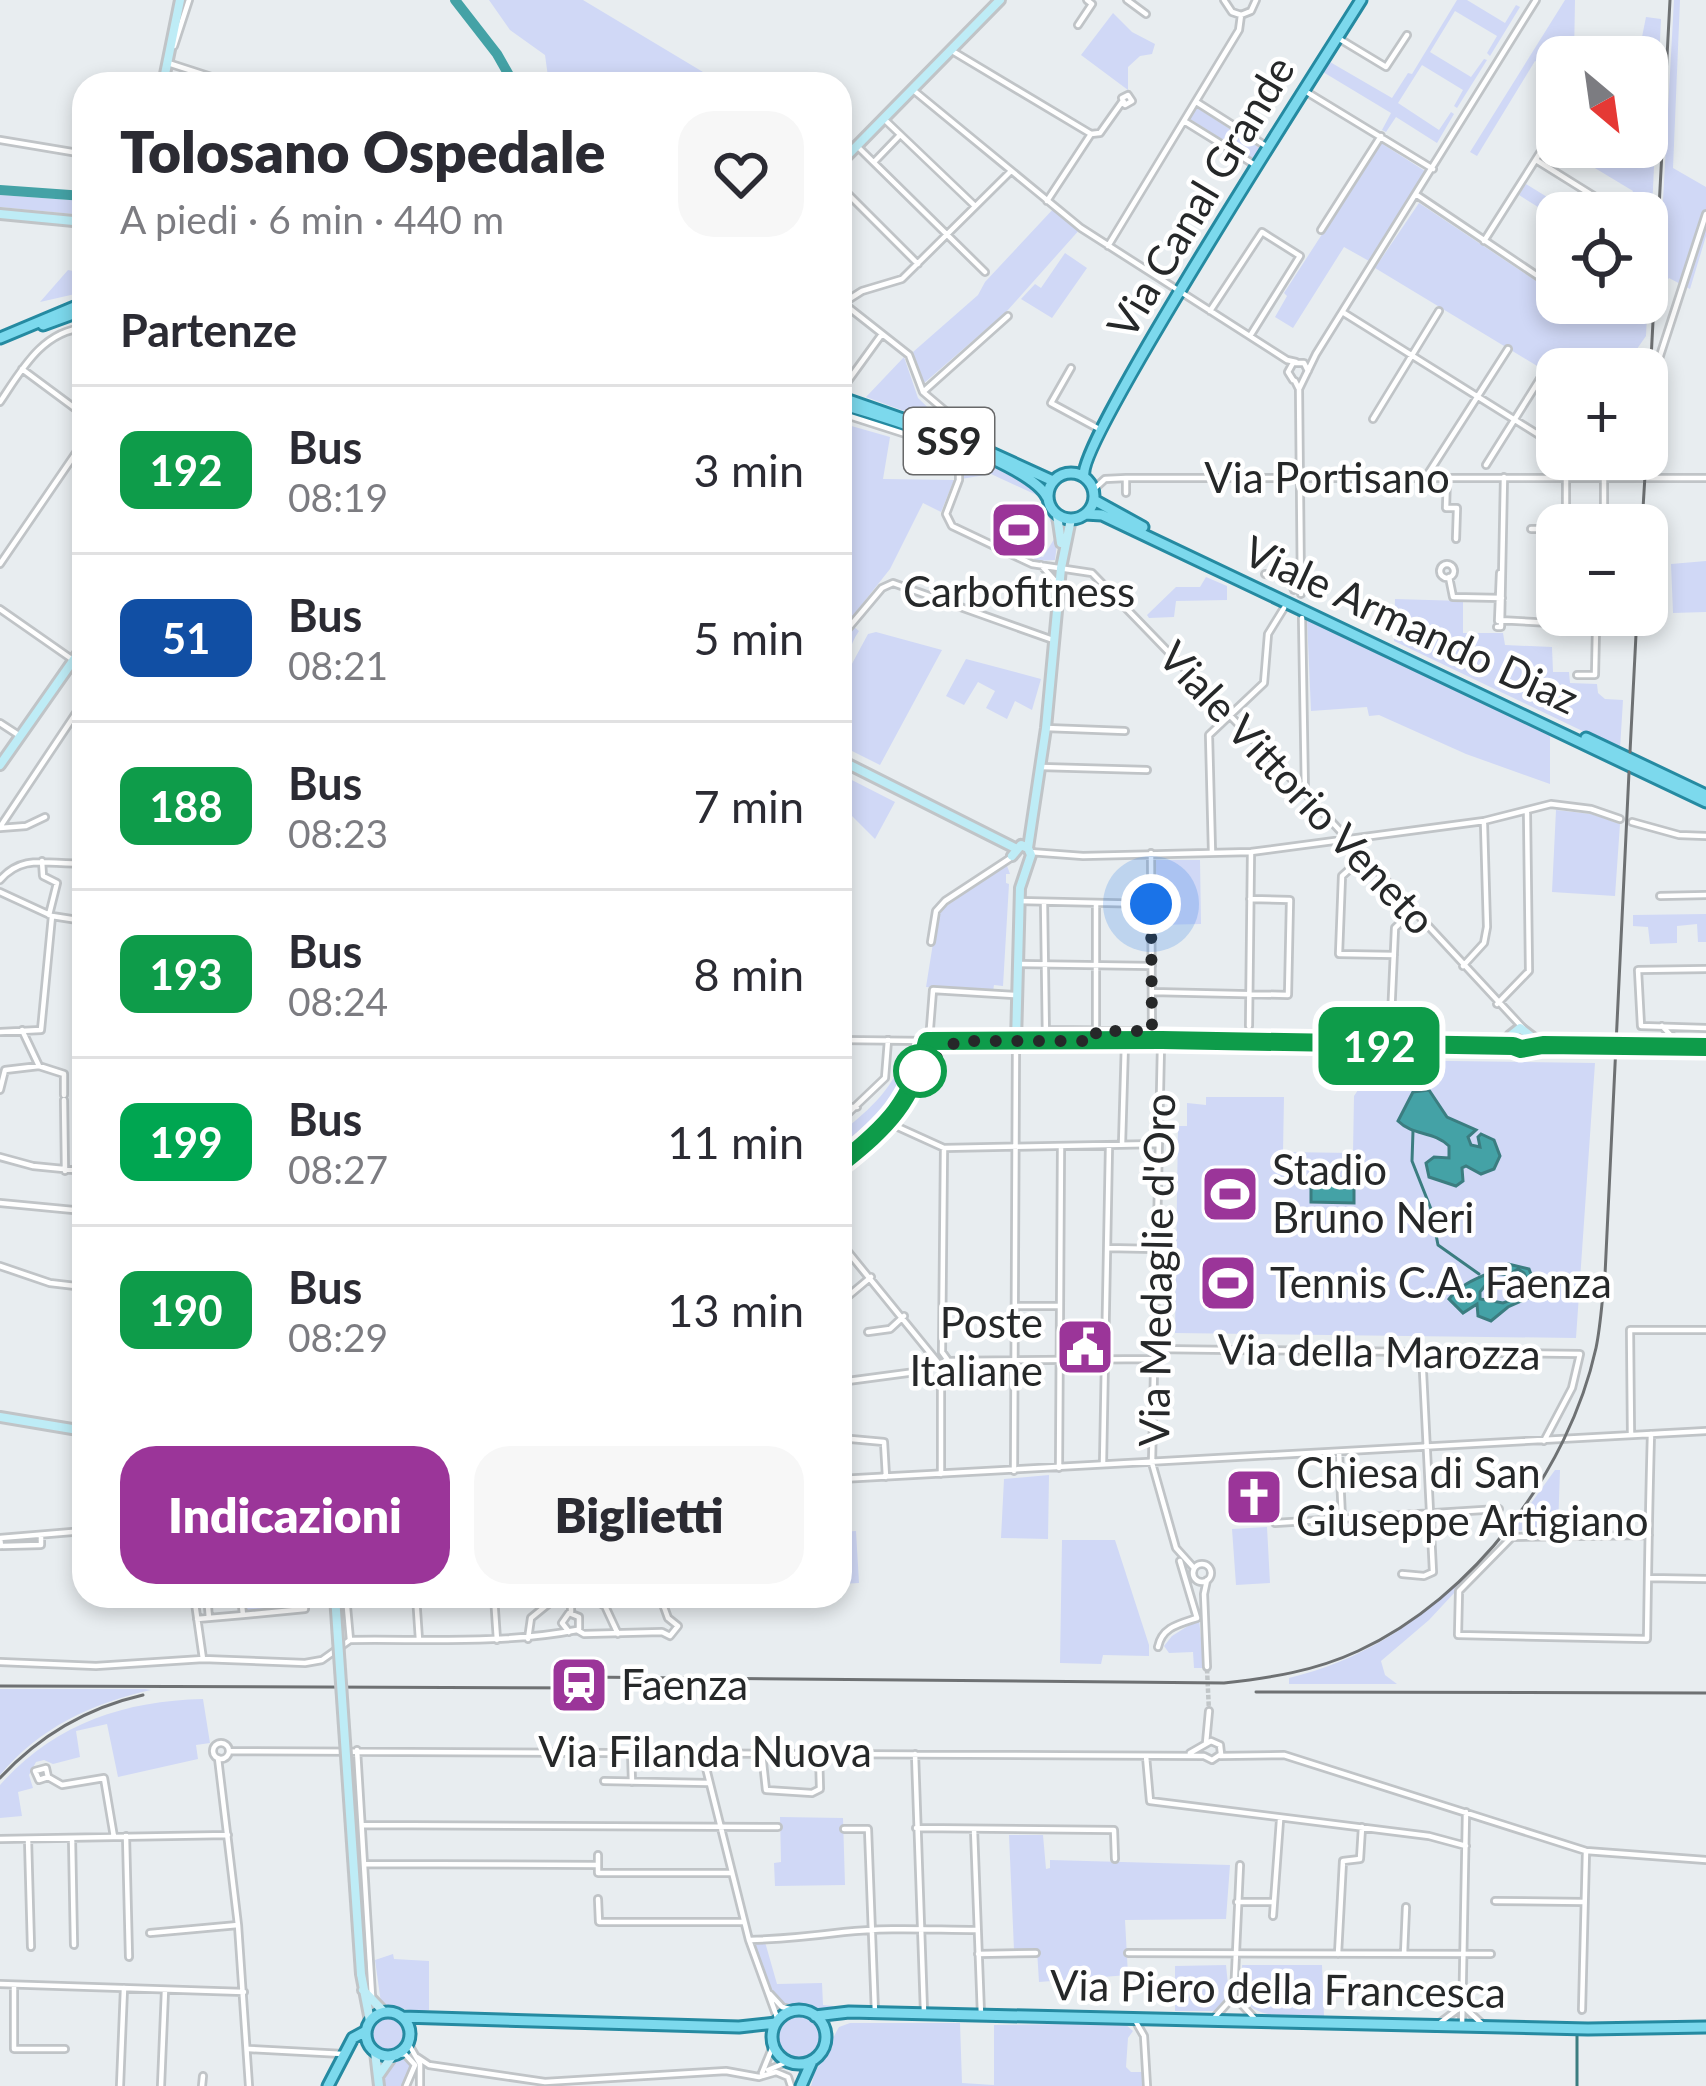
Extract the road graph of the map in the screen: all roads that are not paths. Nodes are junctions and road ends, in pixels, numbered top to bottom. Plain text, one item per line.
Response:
1 (185, 0) edge
2 (1000, 0) edge
3 (1087, 0) edge
4 (1127, 0) edge
5 (1224, 0) edge
6 (1256, 0) edge
7 (1361, 0) edge
8 (1536, 0) edge
9 (1146, 14) dead end
10 (1241, 15) junction
11 (1078, 25) dead end
12 (1407, 35) dead end
13 (1338, 38) junction
14 (950, 49) junction
15 (169, 60) junction
16 (166, 72) edge
17 (201, 72) edge
18 (912, 89) junction
19 (1305, 91) junction
20 (1122, 102) dead end
21 (1197, 102) junction
22 (884, 119) junction
23 (1184, 121) junction
24 (1091, 134) junction
25 (900, 135) junction
26 (1381, 136) junction
27 (0, 140) edge
28 (856, 146) junction
29 (1269, 148) junction
30 (852, 150) edge
31 (72, 152) edge
32 (1536, 160) edge
33 (873, 162) junction
34 (1258, 166) junction
35 (1549, 168) edge
36 (1432, 169) junction
37 (1011, 171) junction
38 (1587, 192) edge
39 (1417, 195) junction
40 (852, 199) edge
41 (1047, 201) junction
42 (975, 206) junction
43 (0, 214) edge
44 (1706, 214) edge
45 (72, 220) edge
46 (1321, 230) dead end
47 (945, 236) junction
48 (1484, 241) junction
49 (1108, 246) junction
50 (918, 263) junction
51 (985, 272) dead end
52 (1536, 275) edge
53 (1179, 293) junction
54 (852, 297) edge
55 (852, 311) edge
56 (1210, 311) junction
57 (1439, 311) dead end
58 (72, 312) edge
59 (1342, 312) junction
60 (1008, 316) dead end
61 (72, 332) edge
62 (882, 334) junction
63 (1250, 336) junction
64 (0, 342) edge
65 (1663, 348) edge
66 (1508, 349) dead end
67 (1316, 354) junction
68 (1411, 356) junction
69 (1299, 362) junction
70 (1288, 363) junction
71 (1071, 368) dead end
72 (22, 369) junction
73 (1306, 375) junction
74 (852, 383) edge
75 (1297, 385) junction
76 (1536, 386) edge
77 (923, 392) junction
78 (1478, 396) junction
79 (0, 402) edge
80 (72, 406) edge
81 (852, 406) edge
82 (852, 406) edge
83 (852, 407) edge
84 (1373, 419) dead end
85 (1515, 420) junction
86 (978, 430) dead end
87 (1101, 430) junction
88 (1536, 433) edge
89 (1091, 446) junction
90 (72, 459) edge
91 (1486, 465) dead end
92 (1068, 473) junction
93 (1084, 476) junction
94 (1536, 476) edge
95 (1426, 477) junction
96 (1447, 477) junction
97 (1504, 477) junction
98 (1668, 477) edge
99 (1126, 478) junction
100 (1706, 478) edge
101 (1298, 479) junction
102 (1053, 481) junction
103 (1126, 493) dead end
104 (1094, 495) junction
105 (1047, 497) junction
106 (1085, 514) junction
107 (1057, 515) junction
108 (1071, 519) junction
109 (1531, 529) dead end
110 (1536, 529) edge
111 (1456, 539) dead end
112 (1063, 563) junction
113 (0, 564) edge
114 (1041, 565) junction
115 (1449, 577) dead end
116 (1263, 583) junction
117 (1060, 589) junction
118 (1500, 598) junction
119 (1284, 608) dead end
120 (0, 609) edge
121 (1301, 618) dead end
122 (1536, 622) edge
123 (852, 624) edge
124 (1596, 636) edge
125 (1053, 640) junction
126 (72, 659) edge
127 (72, 661) edge
128 (1576, 675) dead end
129 (1231, 715) junction
130 (72, 719) edge
131 (0, 723) edge
132 (1046, 728) junction
133 (1125, 731) dead end
134 (20, 736) junction
135 (0, 765) edge
136 (852, 766) edge
137 (1041, 767) junction
138 (1147, 770) dead end
139 (1305, 780) junction
140 (1298, 784) junction
141 (1306, 793) junction
142 (1706, 798) edge
143 (1527, 811) junction
144 (45, 818) dead end
145 (1620, 819) dead end
146 (1484, 821) junction
147 (1632, 822) dead end
148 (0, 828) edge
149 (1706, 836) edge
150 (1349, 842) junction
151 (1212, 852) junction
152 (1251, 852) junction
153 (1151, 853) junction
154 (1020, 854) junction
155 (1363, 857) junction
156 (42, 861) junction
157 (72, 862) edge
158 (1, 878) edge
159 (0, 892) edge
160 (1706, 895) edge
161 (1660, 896) dead end
162 (1250, 899) junction
163 (1018, 902) junction
164 (1045, 902) junction
165 (1096, 903) junction
166 (1151, 904) junction
167 (1413, 911) junction
168 (50, 915) junction
169 (72, 920) edge
170 (931, 943) dead end
171 (1394, 955) junction
172 (1016, 964) junction
173 (1044, 964) junction
174 (1096, 964) junction
175 (1152, 966) junction
176 (1462, 966) junction
177 (1706, 969) edge
178 (1152, 992) junction
179 (1249, 994) junction
180 (1015, 995) junction
181 (1497, 1004) junction
182 (1249, 1026) dead end
183 (1662, 1026) junction
184 (1706, 1028) edge
185 (22, 1030) junction
186 (1045, 1030) junction
187 (0, 1032) edge
188 (1515, 1033) junction
189 (1096, 1036) junction
190 (852, 1040) edge
191 (888, 1040) junction
192 (1157, 1040) junction
193 (928, 1041) junction
194 (1016, 1042) junction
195 (1046, 1042) junction
196 (1125, 1042) junction
197 (1529, 1043) junction
198 (1390, 1046) junction
199 (1682, 1047) junction
200 (1706, 1047) edge
201 (39, 1066) junction
202 (0, 1090) edge
203 (852, 1107) edge
204 (857, 1107) junction
205 (852, 1111) edge
206 (890, 1123) junction
207 (1159, 1144) junction
208 (1122, 1145) junction
209 (1108, 1146) junction
210 (944, 1148) junction
211 (1016, 1148) junction
212 (1061, 1148) junction
213 (852, 1154) edge
214 (0, 1157) edge
215 (65, 1171) junction
216 (72, 1171) edge
217 (0, 1203) edge
218 (72, 1210) edge
219 (1107, 1248) junction
220 (1156, 1250) junction
221 (852, 1256) edge
222 (0, 1266) edge
223 (871, 1277) junction
224 (72, 1286) edge
225 (852, 1294) edge
226 (1016, 1306) junction
227 (1060, 1306) junction
228 (904, 1316) junction
229 (1706, 1330) edge
230 (868, 1332) dead end
231 (1154, 1349) junction
232 (1422, 1352) junction
233 (938, 1353) junction
234 (1059, 1359) junction
235 (1106, 1359) junction
236 (1154, 1359) junction
237 (1016, 1360) junction
238 (941, 1363) junction
239 (852, 1380) edge
240 (0, 1417) edge
241 (72, 1429) edge
242 (1706, 1431) edge
243 (1651, 1434) junction
244 (1631, 1435) junction
245 (852, 1439) edge
246 (1544, 1442) junction
247 (1428, 1448) junction
248 (1339, 1452) junction
249 (1152, 1463) junction
250 (1103, 1466) junction
251 (1059, 1468) junction
252 (1014, 1471) junction
253 (940, 1474) junction
254 (886, 1477) junction
255 (852, 1478) edge
256 (1499, 1509) dead end
257 (1430, 1513) junction
258 (1342, 1519) junction
259 (1275, 1522) dead end
260 (72, 1532) edge
261 (40, 1535) junction
262 (1649, 1535) junction
263 (1183, 1560) junction
264 (1194, 1574) junction
265 (1402, 1574) dead end
266 (1648, 1578) junction
267 (1706, 1579) edge
268 (1208, 1580) junction
269 (1204, 1594) junction
270 (196, 1608) edge
271 (208, 1608) edge
272 (242, 1608) edge
273 (305, 1608) edge
274 (336, 1608) edge
275 (347, 1608) edge
276 (417, 1608) edge
277 (495, 1608) edge
278 (543, 1608) edge
279 (571, 1608) edge
280 (606, 1608) edge
281 (664, 1608) edge
282 (571, 1613) junction
283 (243, 1615) junction
284 (209, 1618) junction
285 (668, 1618) junction
286 (197, 1619) junction
287 (578, 1630) junction
288 (569, 1632) junction
289 (662, 1632) junction
290 (618, 1634) junction
291 (528, 1639) junction
292 (350, 1640) junction
293 (419, 1640) junction
294 (497, 1640) junction
295 (1158, 1647) dead end
296 (203, 1658) junction
297 (0, 1662) edge
298 (1207, 1667) tunnel mouth
299 (1209, 1711) tunnel mouth
300 (1210, 1728) junction
301 (1219, 1743) junction
302 (1204, 1749) junction
303 (357, 1750) junction
304 (229, 1751) junction
305 (632, 1752) junction
306 (702, 1752) junction
307 (762, 1753) junction
308 (819, 1753) junction
309 (914, 1754) junction
310 (1235, 1755) junction
311 (1146, 1756) junction
312 (1220, 1756) junction
313 (218, 1758) junction
314 (48, 1778) dead end
315 (604, 1781) dead end
316 (632, 1782) junction
317 (708, 1783) junction
318 (1466, 1812) junction
319 (1280, 1817) junction
320 (362, 1825) junction
321 (718, 1827) junction
322 (778, 1827) dead end
323 (1362, 1827) junction
324 (844, 1828) dead end
325 (916, 1828) junction
326 (974, 1829) junction
327 (229, 1835) junction
328 (126, 1836) junction
329 (114, 1837) junction
330 (28, 1838) junction
331 (72, 1838) junction
332 (0, 1839) edge
333 (1466, 1846) junction
334 (1586, 1851) junction
335 (598, 1856) dead end
336 (1114, 1858) dead end
337 (1706, 1860) edge
338 (365, 1864) junction
339 (598, 1865) junction
340 (1240, 1865) dead end
341 (731, 1873) junction
342 (598, 1899) dead end
343 (1495, 1901) dead end
344 (1274, 1902) junction
345 (1237, 1903) junction
346 (1585, 1903) junction
347 (1406, 1907) dead end
348 (1273, 1916) dead end
349 (744, 1922) junction
350 (238, 1925) junction
351 (919, 1930) junction
352 (977, 1930) junction
353 (870, 1931) junction
354 (150, 1933) dead end
355 (748, 1940) junction
356 (74, 1945) dead end
357 (31, 1947) dead end
358 (1036, 1953) dead end
359 (1128, 1953) dead end
360 (1233, 1953) junction
361 (978, 1954) junction
362 (1338, 1954) junction
363 (1404, 1954) junction
364 (1464, 1954) junction
365 (1491, 1954) dead end
366 (129, 1957) dead end
367 (0, 1984) edge
368 (14, 1985) junction
369 (763, 1985) junction
370 (124, 1988) junction
371 (362, 1988) junction
372 (165, 1990) junction
373 (244, 1992) junction
374 (371, 2000) junction
375 (1234, 2000) junction
376 (1463, 2005) junction
377 (794, 2010) junction
378 (1582, 2010) dead end
379 (384, 2012) junction
380 (849, 2012) junction
381 (875, 2013) junction
382 (924, 2014) junction
383 (981, 2015) junction
384 (815, 2016) junction
385 (402, 2017) junction
386 (434, 2018) junction
387 (1132, 2018) junction
388 (1212, 2020) junction
389 (1234, 2020) junction
390 (777, 2021) junction
391 (1257, 2021) junction
392 (1435, 2024) junction
393 (1462, 2025) junction
394 (368, 2026) junction
395 (1486, 2026) junction
396 (739, 2027) junction
397 (1706, 2027) edge
398 (826, 2034) junction
399 (409, 2042) junction
400 (772, 2043) junction
401 (65, 2049) dead end
402 (249, 2049) junction
403 (373, 2050) junction
404 (344, 2054) junction
405 (394, 2055) junction
406 (417, 2056) junction
407 (812, 2061) junction
408 (790, 2063) junction
409 (429, 2065) junction
410 (421, 2072) junction
411 (203, 2076) dead end
412 (758, 2077) junction
413 (379, 2081) edge
414 (120, 2086) edge
415 (161, 2086) edge
416 (202, 2086) edge
417 (249, 2086) edge
418 (328, 2086) edge
419 (407, 2086) edge
420 (418, 2086) edge
421 (796, 2086) edge
422 (1148, 2086) edge

1 - 15 main road
1 - 15 street
2 - 14 main road
3 - 11 street
4 - 9 street
5 - 10 street
6 - 10 street
7 - 13 main road, Via Canal Grande
8 - 36 street
10 - 21 street
12 - 13 street
13 - 19 main road, Via Canal Grande
14 - 18 main road
14 - 24 street
15 - 16 main road
15 - 17 street
18 - 22 main road
18 - 37 street
19 - 26 street
19 - 29 main road, Via Canal Grande
20 - 24 street
21 - 23 street
21 - 29 street
22 - 25 street
22 - 28 main road
23 - 34 street
23 - 49 street
24 - 41 street
25 - 33 street
25 - 42 street
26 - 36 street
26 - 46 street
27 - 31 street
28 - 30 main road
28 - 33 street
29 - 34 main road, Via Canal Grande
32 - 48 street
33 - 47 street
34 - 53 main road, Via Canal Grande
35 - 38 street
36 - 39 street
37 - 41 street
37 - 42 street
39 - 48 street
39 - 59 street
40 - 50 street
41 - 49 street
42 - 47 street
43 - 45 main road
44 - 65 street
47 - 50 street
47 - 51 street
48 - 52 street
49 - 53 street
50 - 54 street
53 - 56 street
53 - 87 main road, Via Canal Grande
55 - 62 street
56 - 63 street
56 - 63 street
57 - 68 street
58 - 64 main road
59 - 67 street
59 - 68 street
60 - 77 street
61 - 72 street
62 - 74 street
62 - 77 street
63 - 70 street
66 - 78 street
67 - 69 street
67 - 73 street
68 - 78 street
68 - 84 street
69 - 70 street
69 - 73 street
70 - 75 street
71 - 87 street, Via Canal Grande
72 - 79 street
72 - 80 street
73 - 75 street
75 - 101 street
76 - 85 street
77 - 86 street
78 - 85 street
78 - 95 street
81 - 102 main road, SS9
82 - 105 main road, SS9
83 - 114 street
85 - 88 street
85 - 91 street
87 - 89 main road, Via Canal Grande
89 - 92 main road, Via Canal Grande
89 - 93 main road, Via Canal Grande
90 - 113 street
92 - 93 main road
92 - 102 main road, SS9
93 - 104 main road
94 - 97 street, Via Portisano
95 - 96 street, Via Portisano
95 - 101 street, Via Portisano
96 - 97 street, Via Portisano
96 - 111 street
97 - 118 street
98 - 100 street, Via Portisano
99 - 101 street, Via Portisano
99 - 103 street
99 - 104 street, Via Portisano
101 - 116 street
102 - 105 main road, SS9
104 - 106 main road
104 - 116 main road, Viale Armando Diaz
105 - 107 main road, SS9
106 - 108 main road
106 - 116 main road, Viale Armando Diaz
107 - 108 main road
107 - 112 main road
108 - 112 main road
109 - 110 street
112 - 114 street
112 - 117 main road
112 - 129 street, Viale Vittorio Veneto
114 - 117 street
115 - 118 street
116 - 142 main road, Viale Armando Diaz
117 - 125 main road
118 - 122 street
119 - 129 street
120 - 126 street
121 - 139 street
123 - 125 street
124 - 128 street
125 - 132 main road
127 - 134 main road
129 - 140 street, Viale Vittorio Veneto
129 - 151 street
130 - 148 street
131 - 134 street
132 - 133 street
132 - 137 main road
134 - 135 main road
136 - 154 main road
137 - 138 street
137 - 154 main road
139 - 140 street
139 - 141 street
140 - 141 street, Viale Vittorio Veneto
141 - 150 street, Viale Vittorio Veneto
143 - 145 street
143 - 146 street
143 - 181 street
144 - 148 street
146 - 150 street
146 - 176 street
147 - 149 street
150 - 152 street
150 - 155 street, Viale Vittorio Veneto
151 - 152 street
151 - 153 street
152 - 162 street
153 - 154 street
153 - 166 street, Via Medaglie d'Oro
154 - 163 main road
154 - 170 street
155 - 167 street, Viale Vittorio Veneto
155 - 171 street
156 - 157 street
156 - 158 street
156 - 168 street
159 - 168 street
160 - 161 street
162 - 179 street
162 - 179 street
163 - 164 street
163 - 172 main road
164 - 165 street
164 - 173 street
165 - 166 street
165 - 174 street
166 - 175 street, Via Medaglie d'Oro
167 - 171 street
167 - 176 street, Viale Vittorio Veneto
168 - 169 street
168 - 185 street
171 - 198 street
172 - 173 street
172 - 180 main road
173 - 174 street
173 - 186 street
174 - 175 street
174 - 189 street
175 - 178 street, Via Medaglie d'Oro
176 - 181 street, Viale Vittorio Veneto
177 - 183 street
178 - 179 street
178 - 192 street, Via Medaglie d'Oro
179 - 182 street
180 - 193 street
180 - 194 main road
181 - 188 street, Viale Vittorio Veneto
183 - 184 street
183 - 199 street
185 - 187 street
185 - 201 street
186 - 189 street
186 - 195 street
188 - 197 main road
188 - 197 main road
188 - 198 main road
189 - 192 street
189 - 195 main road
189 - 196 main road
190 - 191 street
191 - 193 street
191 - 204 street
192 - 196 main road
192 - 198 main road
192 - 207 street, Via Medaglie d'Oro
193 - 194 main road
193 - 206 main road
194 - 195 main road
194 - 211 street
196 - 208 street
197 - 199 main road
199 - 200 main road
201 - 202 street
201 - 215 street
203 - 204 street
204 - 205 street
206 - 210 street
206 - 213 main road
207 - 208 street
207 - 220 street, Via Medaglie d'Oro
208 - 209 street
209 - 212 street
209 - 219 street
210 - 211 street
210 - 233 street
211 - 212 street
211 - 226 street
212 - 227 street
214 - 215 street
215 - 216 street
217 - 218 street
219 - 220 street
219 - 235 street
220 - 231 street, Via Medaglie d'Oro
221 - 223 street
222 - 224 street
223 - 225 street
223 - 228 street
226 - 227 street
226 - 237 street
227 - 234 street
228 - 230 street
228 - 233 street
229 - 244 street
231 - 232 street, Via della Marozza
231 - 236 street, Via Medaglie d'Oro
232 - 246 street, Via della Marozza
232 - 247 street
233 - 238 street
233 - 238 street
234 - 235 street
234 - 237 street
234 - 251 street
235 - 236 street
235 - 250 street
236 - 249 street, Via Medaglie d'Oro
237 - 238 street
237 - 252 street
238 - 239 street
238 - 253 street
240 - 241 main road
242 - 243 street
243 - 244 street
243 - 262 street
244 - 246 street
245 - 254 street
246 - 247 street
247 - 248 street
247 - 257 street
248 - 249 street
248 - 258 street
249 - 250 street
249 - 263 street, Via Medaglie d'Oro
250 - 251 street
251 - 252 street
252 - 253 street
253 - 254 street
254 - 255 street
256 - 257 street
257 - 258 street
257 - 265 street
258 - 259 street
260 - 261 street
261 - 261 street
262 - 266 street
262 - 266 street
263 - 264 street
263 - 264 street, Via Medaglie d'Oro
264 - 268 street
264 - 268 street, Via Medaglie d'Oro
264 - 269 street, Via Medaglie d'Oro
264 - 295 street, Via Medaglie d'Oro
266 - 267 street
268 - 269 street, Via Medaglie d'Oro
269 - 298 street, Via Medaglie d'Oro
270 - 286 street
271 - 284 street
272 - 283 street
273 - 283 street
274 - 371 main road, bridge
275 - 292 street
276 - 293 street
277 - 294 street
278 - 291 street
279 - 282 street
280 - 290 street
281 - 285 street
282 - 287 street
282 - 288 street
283 - 284 street
284 - 286 street
285 - 289 street
285 - 289 street
286 - 296 street
287 - 288 street
287 - 290 street
288 - 291 street
289 - 290 street
291 - 294 street
292 - 293 street
292 - 296 street
293 - 294 street
296 - 297 street
299 - 300 street
300 - 301 street
300 - 302 street
301 - 302 street
301 - 310 street
301 - 312 street
302 - 311 street, Via Filanda Nuova
302 - 312 street
303 - 304 street, Via Filanda Nuova
303 - 305 street, Via Filanda Nuova
303 - 320 street
304 - 313 street
304 - 313 street
305 - 306 street, Via Filanda Nuova
305 - 316 street
306 - 307 street, Via Filanda Nuova
306 - 317 street
307 - 308 street, Via Filanda Nuova
307 - 308 street
308 - 309 street, Via Filanda Nuova
309 - 311 street, Via Filanda Nuova
309 - 325 street
310 - 312 street
310 - 318 street
311 - 319 street
313 - 327 street
314 - 329 street
315 - 316 street
316 - 317 street
317 - 321 street
318 - 333 street
318 - 334 street
319 - 323 street
319 - 344 street
320 - 321 street
320 - 338 street
321 - 322 street
321 - 341 street
323 - 333 street
323 - 362 street
324 - 353 street
325 - 326 street
325 - 351 street
326 - 336 street
326 - 352 street
327 - 328 street
327 - 350 street
328 - 329 street
328 - 366 street
329 - 331 street
330 - 331 street
330 - 332 street
330 - 357 street
331 - 356 street
333 - 364 street
334 - 337 street
334 - 346 street
335 - 339 street
338 - 339 street
338 - 374 street
339 - 341 street
340 - 345 street
341 - 349 street
342 - 349 street
343 - 346 street
344 - 345 street
344 - 348 street
345 - 360 street
346 - 378 street
347 - 363 street
349 - 355 street
350 - 354 street
350 - 373 street
351 - 352 street
351 - 353 street
351 - 382 street
352 - 361 street
353 - 355 street
353 - 381 street
355 - 369 street
358 - 361 street
359 - 360 street
360 - 362 street
360 - 375 street
361 - 383 street
362 - 363 street
363 - 364 street
364 - 365 street
364 - 376 street
367 - 368 street
368 - 370 street
368 - 401 street
369 - 377 street
369 - 390 street
370 - 372 street
370 - 414 street
371 - 374 main road
371 - 394 main road
372 - 373 street
372 - 415 street
373 - 402 street
374 - 379 main road
375 - 388 street
375 - 389 street
375 - 391 street
376 - 392 street
376 - 393 street
376 - 395 street
377 - 384 main road
377 - 390 main road
379 - 385 main road
379 - 394 main road
380 - 381 main road, Via Piero della Francesca
380 - 384 main road, Via Piero della Francesca
380 - 398 main road
381 - 382 main road, Via Piero della Francesca
382 - 383 main road, Via Piero della Francesca
383 - 387 main road, Via Piero della Francesca
384 - 398 main road
385 - 386 main road
385 - 399 main road
386 - 396 main road
386 - 399 main road
387 - 388 main road, Via Piero della Francesca
387 - 422 street
388 - 389 main road, Via Piero della Francesca
389 - 391 main road, Via Piero della Francesca
390 - 396 main road
390 - 400 main road
391 - 392 main road, Via Piero della Francesca
392 - 393 main road, Via Piero della Francesca
393 - 395 main road, Via Piero della Francesca
394 - 403 main road
394 - 404 main road
395 - 397 main road, Via Piero della Francesca
396 - 400 main road
398 - 407 main road
399 - 405 main road
399 - 406 street
400 - 408 main road
400 - 412 street
402 - 404 street
402 - 417 street
403 - 404 main road
403 - 405 main road
403 - 413 main road
404 - 418 main road
405 - 413 main road
405 - 419 street
406 - 409 street
406 - 410 street
407 - 408 main road
407 - 421 main road
408 - 412 street
408 - 421 main road
409 - 410 street
409 - 412 street
410 - 420 street
411 - 416 street
412 - 421 street
419 - 420 street

